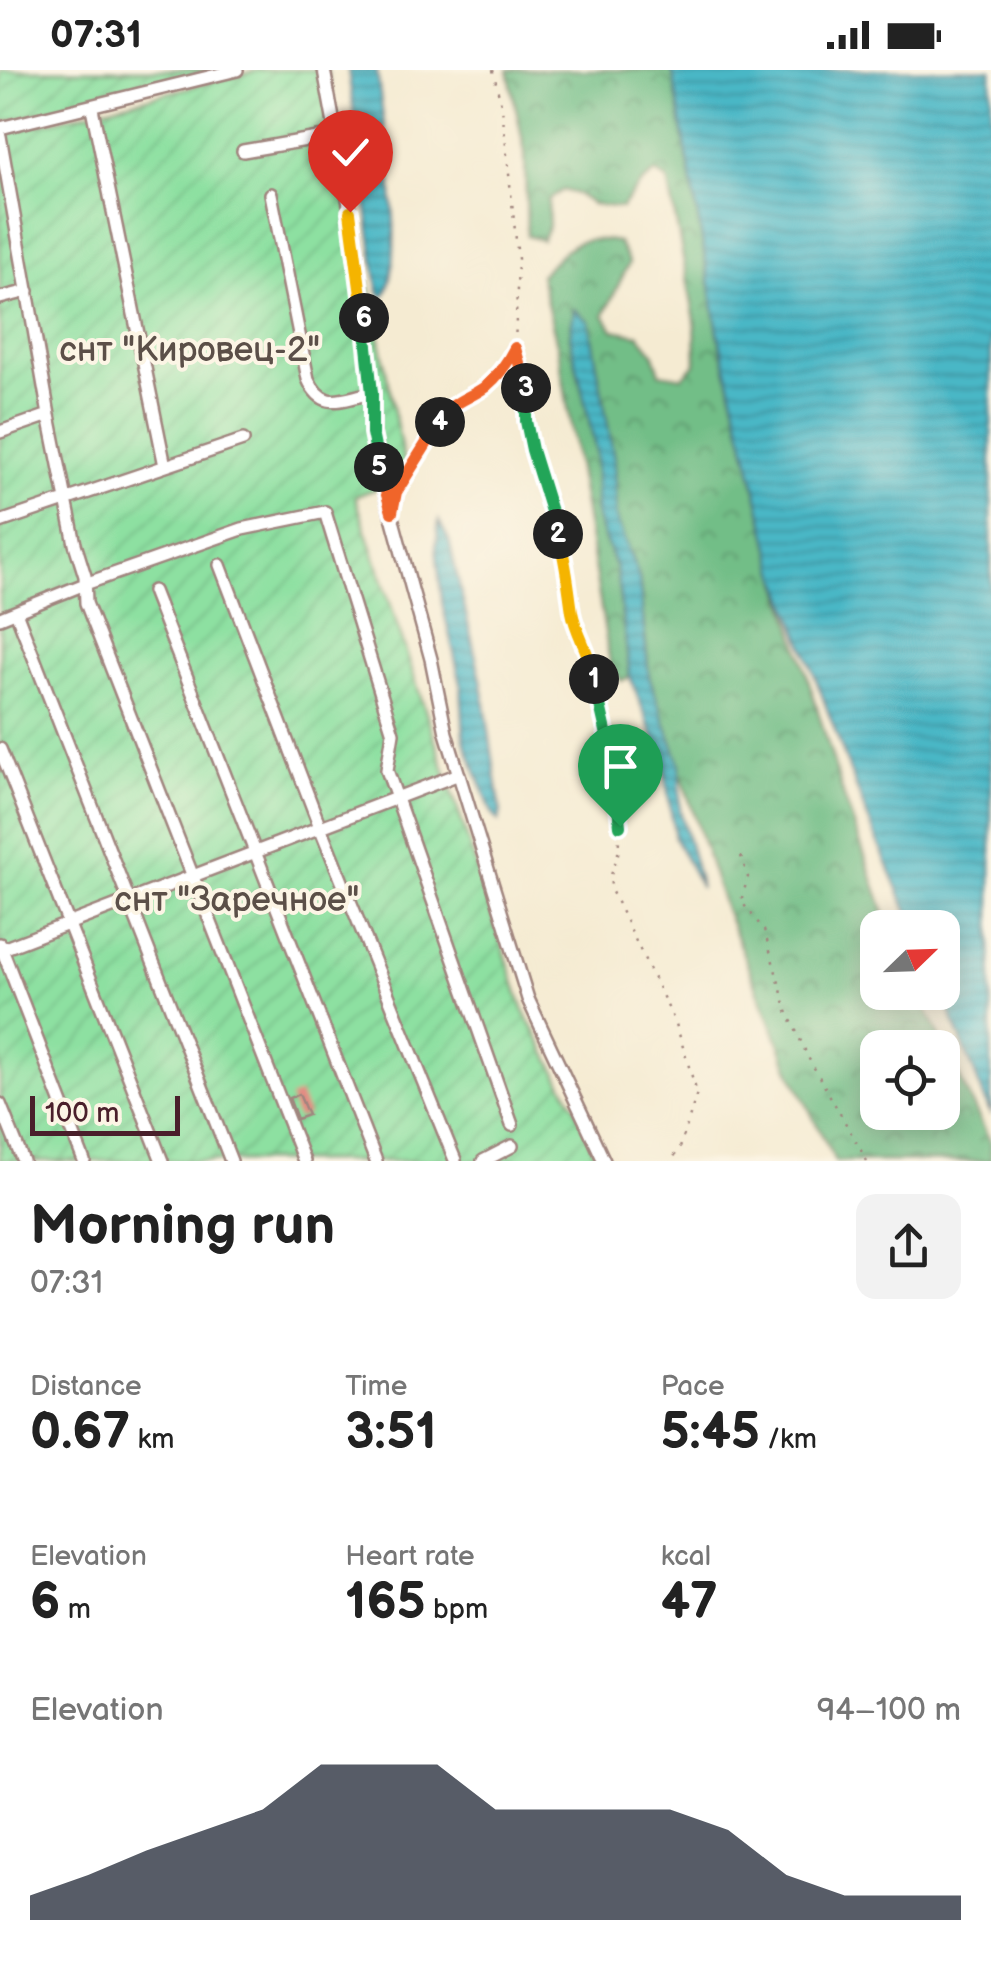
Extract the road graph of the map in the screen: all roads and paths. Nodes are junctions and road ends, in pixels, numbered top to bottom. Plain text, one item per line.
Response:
1 (238, 70) edge
2 (324, 70) edge
3 (493, 70) edge
4 (92, 108) junction
5 (0, 128) edge
6 (335, 135) junction
7 (0, 136) edge
8 (244, 150) dead end
9 (272, 194) dead end
10 (7, 211) edge
11 (28, 291) junction
12 (0, 298) edge
13 (515, 348) junction
14 (372, 393) junction
15 (49, 415) junction
16 (0, 432) edge
17 (243, 440) dead end
18 (165, 466) junction
19 (67, 500) junction
20 (392, 512) junction
21 (0, 522) edge
22 (220, 565) dead end
23 (85, 584) junction
24 (153, 591) dead end
25 (16, 612) junction
26 (0, 618) edge
27 (0, 749) edge
28 (459, 774) junction
29 (397, 798) junction
30 (320, 827) junction
31 (254, 851) junction
32 (742, 856) dead end
33 (192, 874) junction
34 (131, 899) junction
35 (68, 923) junction
36 (1, 948) edge
37 (0, 1104) edge
38 (512, 1125) dead end
39 (512, 1146) dead end
40 (455, 1160) edge
41 (23, 1161) edge
42 (84, 1161) edge
43 (162, 1161) edge
44 (232, 1161) edge
45 (304, 1161) edge
46 (376, 1161) edge
47 (483, 1161) edge
48 (604, 1161) edge
49 (670, 1161) edge
50 (867, 1161) edge

1 - 4 street
2 - 6 street
3 - 13 path
4 - 5 street
4 - 18 street
6 - 8 street
6 - 14 street
7 - 10 street
9 - 14 street
10 - 11 street
11 - 12 street
11 - 15 street
13 - 20 path
13 - 49 path
14 - 20 street
15 - 16 street
15 - 19 street
17 - 18 street
18 - 19 street
19 - 21 street
19 - 23 street
20 - 28 street
22 - 30 street
23 - 25 street
23 - 29 street
23 - 33 street
24 - 31 street
25 - 26 street
25 - 34 street
27 - 35 street
28 - 29 street
28 - 48 street
29 - 30 street
29 - 38 street
30 - 31 street
30 - 40 street
31 - 33 street
31 - 46 street
32 - 50 path
33 - 34 street
33 - 45 street
34 - 35 street
34 - 44 street
35 - 36 street
35 - 43 street
36 - 42 street
37 - 41 street
39 - 47 street

